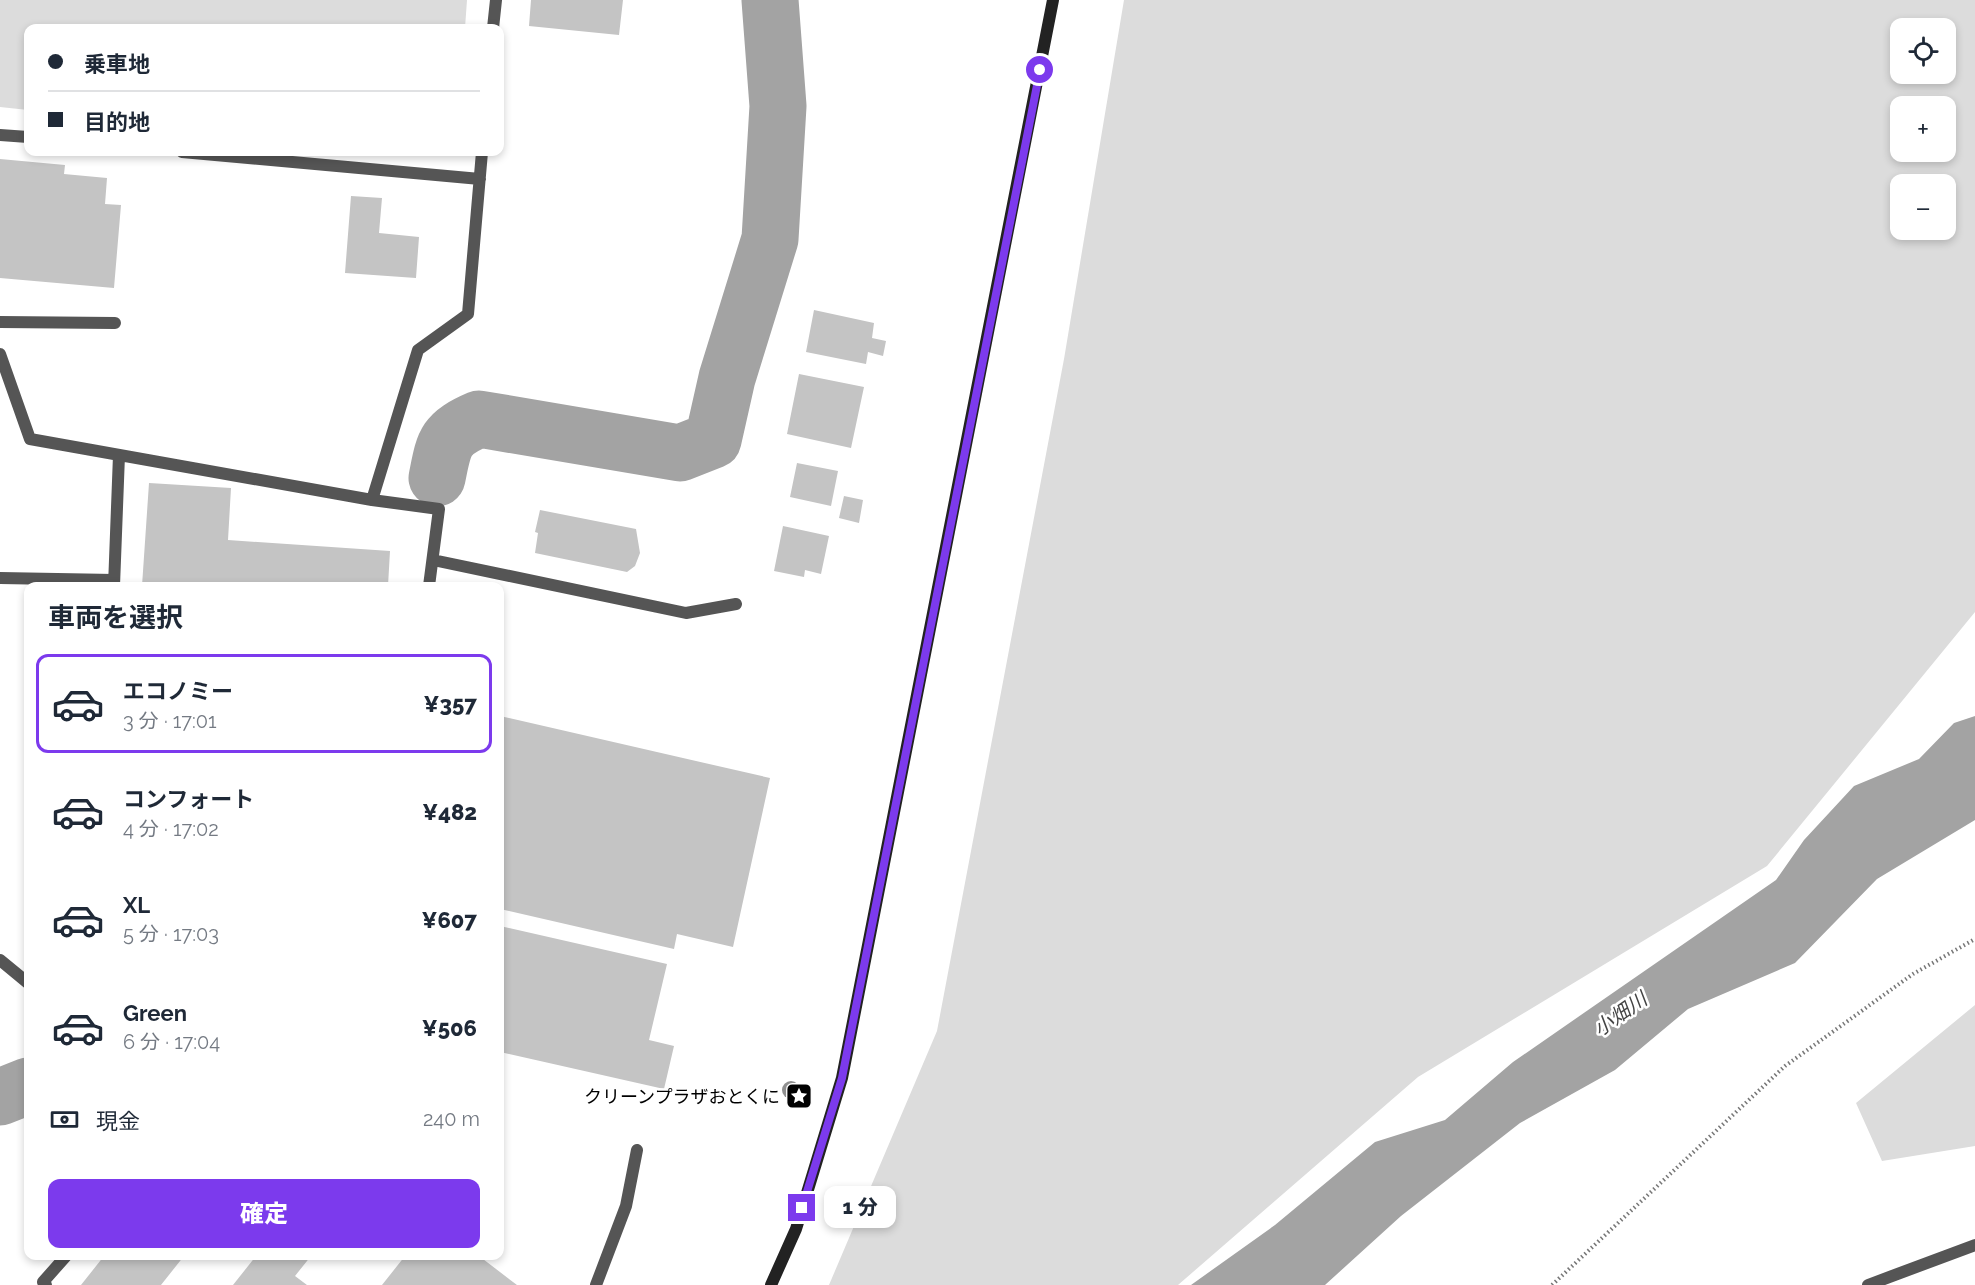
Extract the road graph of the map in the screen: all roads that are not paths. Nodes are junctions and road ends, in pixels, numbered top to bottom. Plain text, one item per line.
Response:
1 (496, 0) edge
2 (1053, 0) edge
3 (493, 24) edge
4 (0, 135) edge
5 (24, 137) edge
6 (226, 156) edge
7 (482, 156) edge
8 (480, 179) junction
9 (0, 322) edge
10 (115, 322) dead end
11 (0, 354) edge
12 (119, 455) junction
13 (372, 500) junction
14 (433, 560) junction
15 (0, 578) edge
16 (91, 582) edge
17 (114, 582) edge
18 (430, 582) edge
19 (736, 604) dead end
20 (0, 960) edge
21 (24, 980) edge
22 (637, 1150) dead end
23 (1975, 1245) edge
24 (62, 1260) edge
25 (46, 1285) edge
26 (596, 1285) edge
27 (771, 1285) edge
28 (1868, 1285) edge

1 - 3 street
2 - 27 street
4 - 5 street
6 - 8 street
7 - 8 street
8 - 13 street
9 - 10 street
11 - 12 street
12 - 13 street
12 - 17 street
13 - 14 street
14 - 18 street
14 - 19 street
15 - 16 street
20 - 21 street
22 - 26 street
23 - 28 street
24 - 25 street

